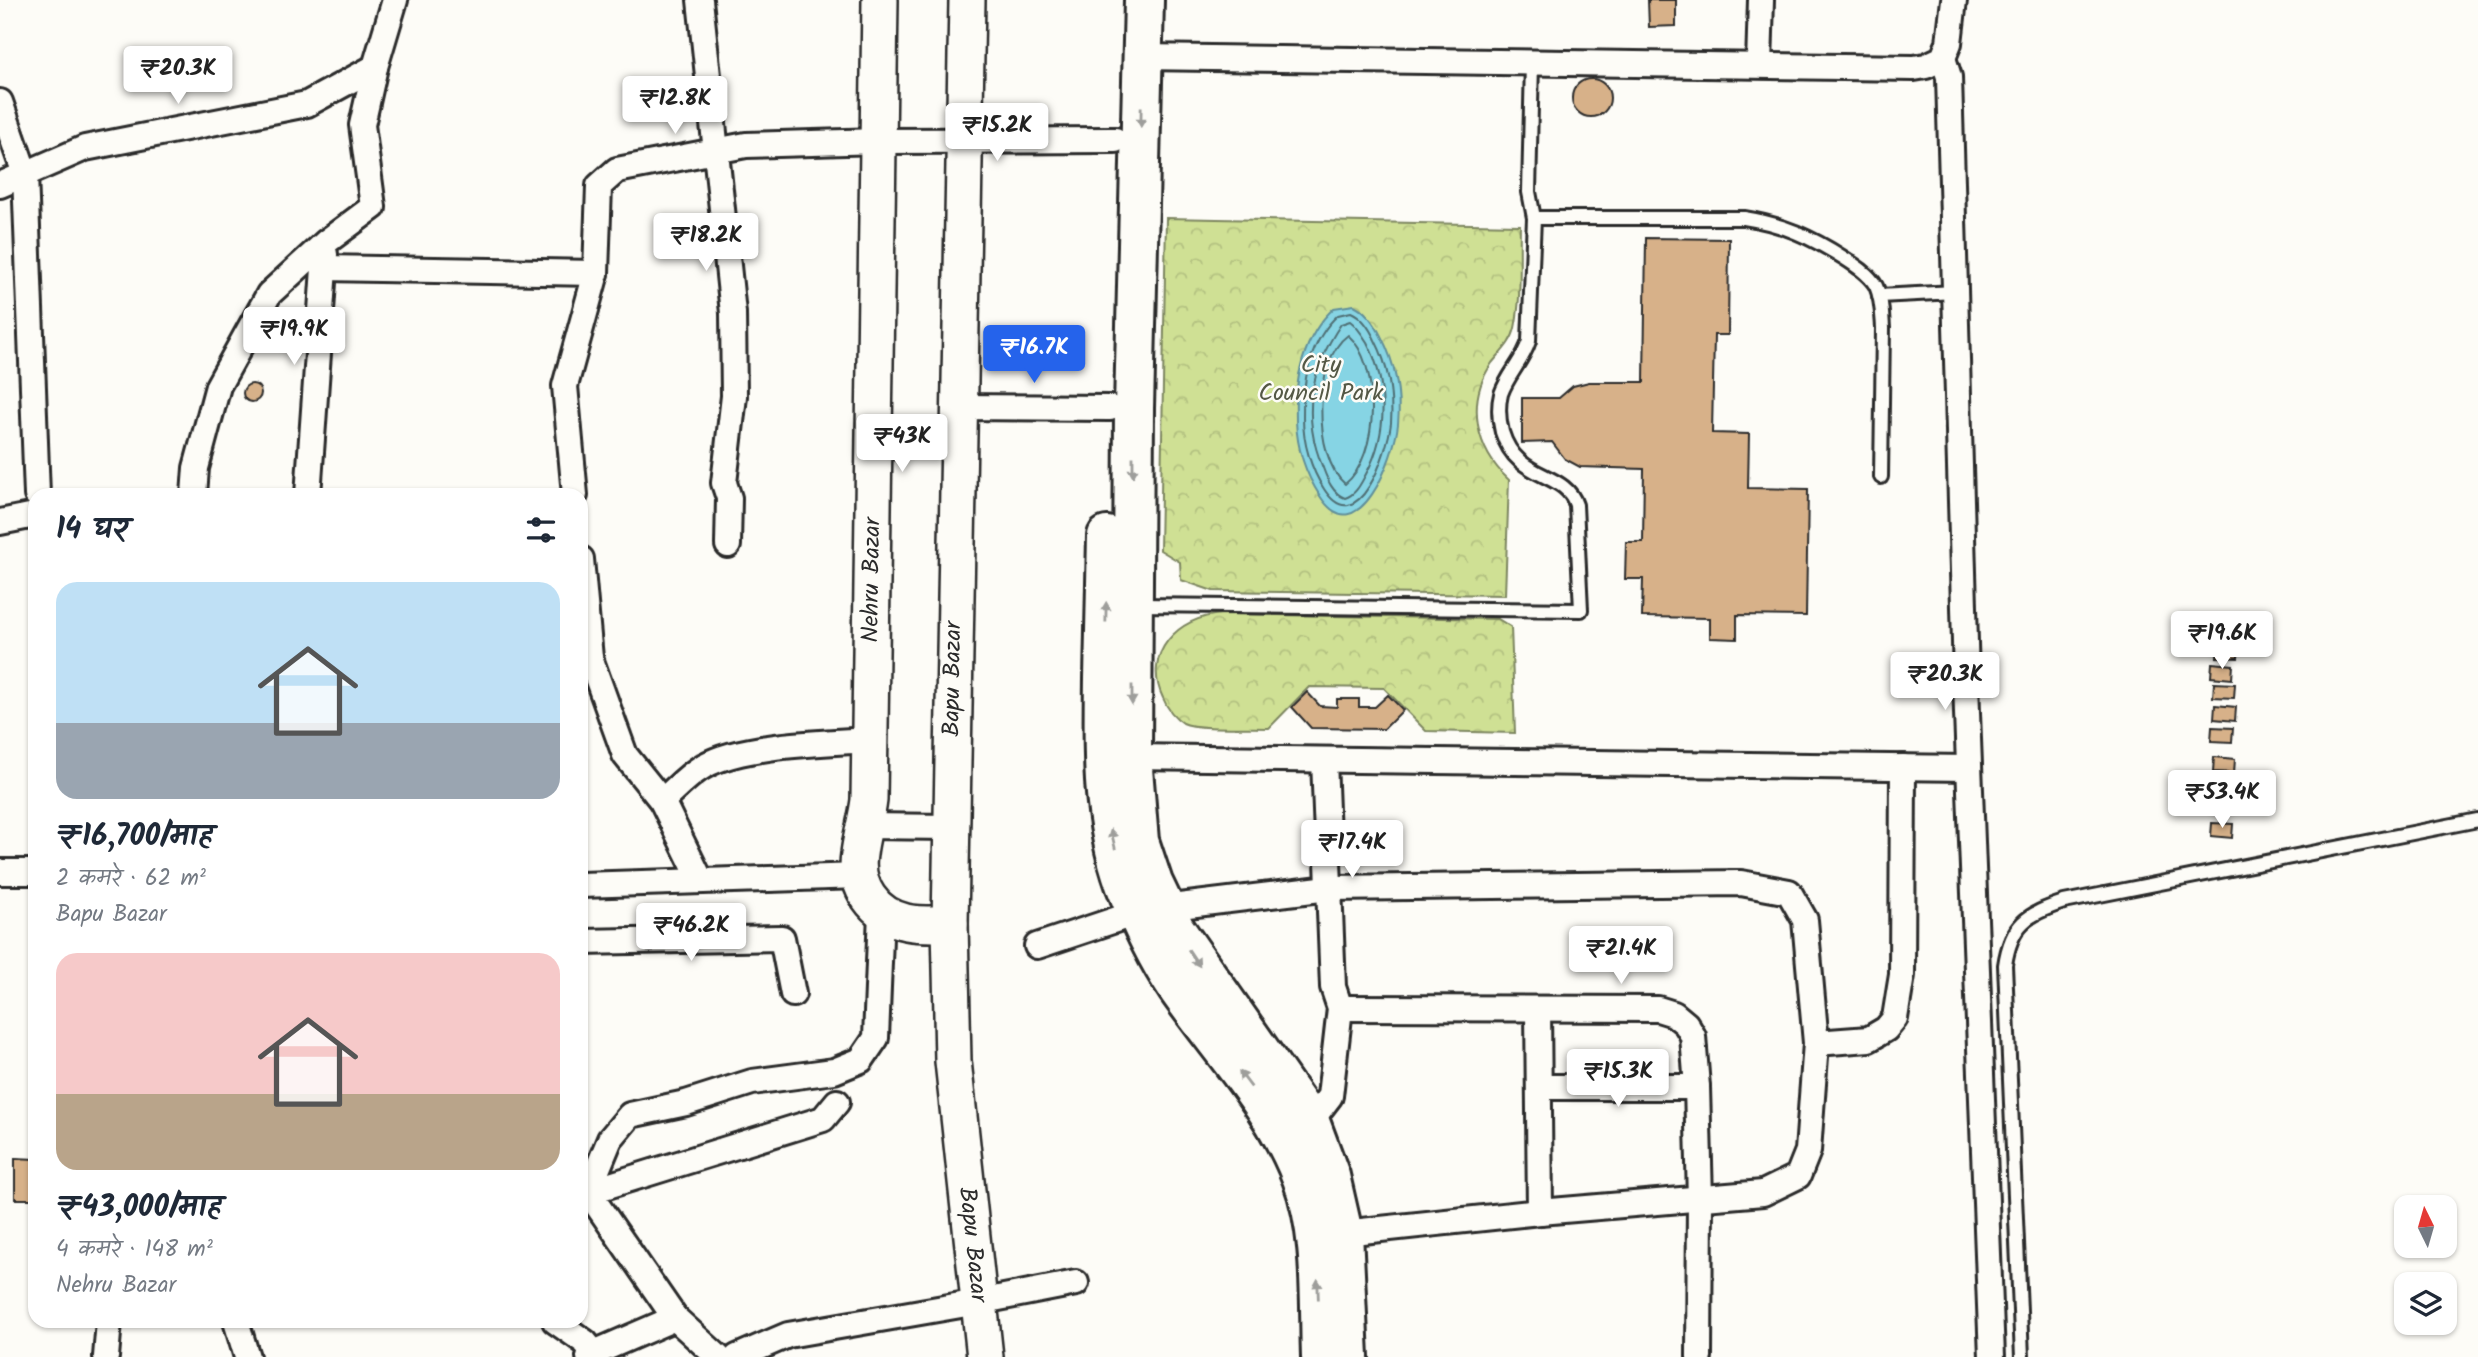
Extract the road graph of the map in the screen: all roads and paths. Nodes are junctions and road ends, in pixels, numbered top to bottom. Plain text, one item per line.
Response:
1 (395, 0) edge
2 (699, 0) edge
3 (880, 0) edge
4 (967, 0) edge
5 (1118, 0) edge
6 (1144, 0) edge
7 (1761, 0) edge
8 (1954, 0) edge
9 (1142, 57) junction
10 (1943, 58) junction
11 (1532, 62) junction
12 (1759, 65) junction
13 (375, 67) junction
14 (0, 102) edge
15 (964, 140) junction
16 (1115, 140) junction
17 (878, 141) junction
18 (717, 151) junction
19 (25, 174) junction
20 (0, 185) edge
21 (1534, 218) junction
22 (326, 242) junction
23 (324, 268) junction
24 (596, 273) junction
25 (1955, 292) junction
26 (1880, 296) junction
27 (958, 407) junction
28 (1110, 408) junction
29 (1881, 477) dead end
30 (37, 488) edge
31 (195, 488) edge
32 (308, 488) edge
33 (574, 488) edge
34 (28, 516) edge
35 (0, 522) edge
36 (727, 545) dead end
37 (1133, 605) junction
38 (588, 664) edge
39 (870, 740) junction
40 (1132, 757) junction
41 (1324, 760) junction
42 (1903, 767) junction
43 (1969, 768) junction
44 (663, 801) junction
45 (2478, 820) edge
46 (865, 826) junction
47 (950, 827) junction
48 (0, 872) edge
49 (28, 872) edge
50 (859, 876) junction
51 (701, 881) junction
52 (588, 885) edge
53 (1329, 888) junction
54 (1150, 910) junction
55 (881, 912) junction
56 (950, 924) junction
57 (588, 942) edge
58 (1037, 946) dead end
59 (793, 994) dead end
60 (1340, 1008) junction
61 (1538, 1009) junction
62 (1816, 1043) junction
63 (1539, 1087) junction
64 (1697, 1087) junction
65 (837, 1102) dead end
66 (1310, 1122) junction
67 (588, 1186) edge
68 (588, 1191) edge
69 (588, 1196) edge
70 (1699, 1199) junction
71 (1540, 1212) junction
72 (1343, 1233) junction
73 (1076, 1283) dead end
74 (978, 1303) junction
75 (675, 1318) junction
76 (108, 1328) edge
77 (238, 1328) edge
78 (565, 1328) edge
79 (592, 1355) edge
80 (106, 1357) edge
81 (247, 1357) edge
82 (718, 1357) edge
83 (737, 1357) edge
84 (985, 1357) edge
85 (1321, 1357) edge
86 (1349, 1357) edge
87 (1699, 1357) edge
88 (1992, 1357) edge
89 (2022, 1357) edge

1 - 13 street
2 - 18 street
3 - 17 main road, Nehru Bazar
4 - 15 main road, Bapu Bazar
5 - 16 highway
6 - 9 highway
7 - 12 street
8 - 10 street
9 - 11 street
9 -> 37 highway
10 - 12 street
10 - 25 street
11 - 12 street
11 - 21 lane
13 - 19 street
13 - 22 street
14 - 19 street
15 - 16 street
15 - 17 street
15 - 27 main road, Bapu Bazar
16 - 28 highway
17 - 18 street
17 - 39 main road, Nehru Bazar
18 - 24 street
18 - 36 street
19 - 20 street
19 - 30 street
21 - 26 lane
21 - 37 lane
22 - 23 street
22 - 31 street
23 - 24 street
23 - 32 street
24 - 33 street
25 - 26 lane
25 - 43 street
26 - 29 lane
27 - 28 street
27 - 47 main road, Bapu Bazar
54 -> 28 highway
34 - 35 street
37 -> 40 highway
38 - 44 street
39 - 44 street
39 - 46 main road, Nehru Bazar
40 - 41 street
40 - 54 highway
41 - 42 street
41 - 53 street
42 - 43 street
42 - 62 street
43 - 88 street
44 - 51 street
45 - 89 lane
46 - 47 street
46 - 50 main road, Nehru Bazar
47 - 56 main road, Bapu Bazar
48 - 49 street
50 - 51 street
50 - 55 main road
51 - 52 street
53 - 54 street
53 - 60 street
53 - 62 street
54 - 58 street
54 -> 66 highway
85 -> 54 highway
55 - 56 main road
55 - 67 street
56 - 74 main road, Bapu Bazar
57 - 59 street
60 - 61 street
60 - 66 street
61 - 63 street
61 - 64 street
62 - 70 street
63 - 64 street
63 - 71 street
64 - 70 street
65 - 68 street
66 - 72 highway
69 - 75 street
70 - 71 street
70 - 87 street
71 - 72 street
72 - 86 highway
73 - 74 street
74 - 83 street
74 - 84 main road, Bapu Bazar
75 - 79 street
75 - 82 street
76 - 80 street
77 - 81 street
78 - 79 street

